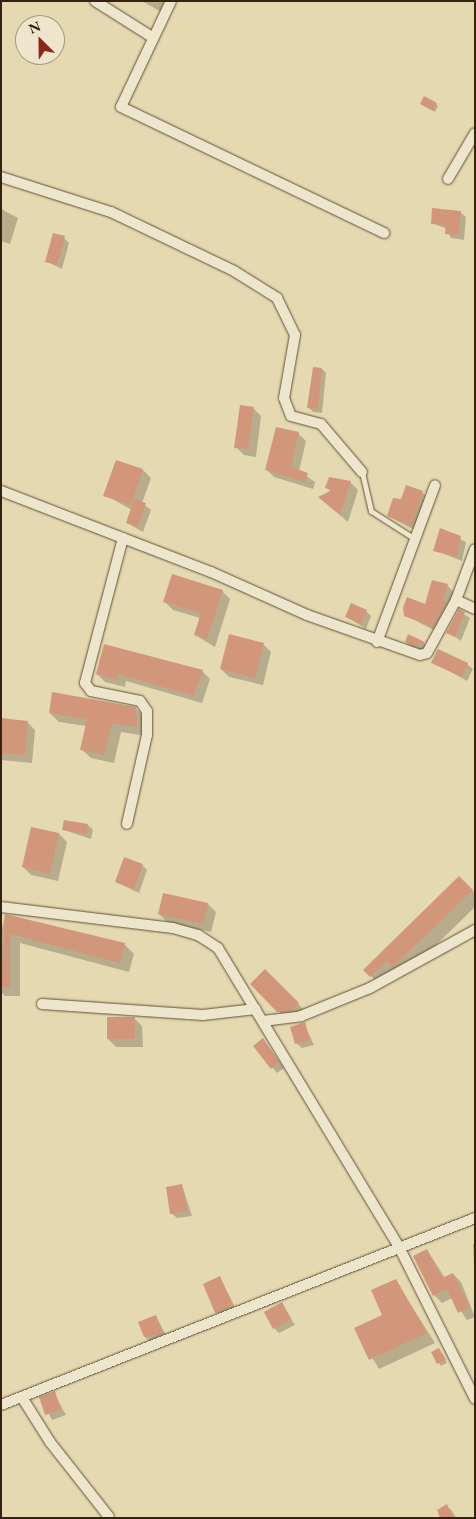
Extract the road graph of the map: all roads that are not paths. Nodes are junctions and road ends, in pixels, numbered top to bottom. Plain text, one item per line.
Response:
1 (94, 1) edge
2 (170, 1) edge
3 (152, 37) junction
4 (475, 133) edge
5 (1, 177) edge
6 (448, 180) dead end
7 (384, 233) dead end
8 (362, 472) joint
9 (435, 485) dead end
10 (1, 491) edge
11 (123, 538) junction
12 (415, 539) junction
13 (475, 549) edge
14 (456, 600) junction
15 (475, 609) edge
16 (377, 642) junction
17 (127, 824) dead end
18 (1, 907) edge
19 (475, 930) edge
20 (42, 1004) dead end
21 (256, 1009) junction
22 (263, 1021) junction
23 (475, 1218) edge
24 (399, 1247) junction
25 (23, 1399) junction
26 (475, 1399) edge
27 (1, 1405) edge
28 (109, 1517) edge

1 - 3 street
2 - 3 street
3 - 7 street
4 - 6 street
5 - 8 street
8 - 12 lane
9 - 12 street
10 - 11 street
11 - 16 street
11 - 17 street
12 - 16 street
13 - 14 street
14 - 15 street
14 - 16 street
18 - 21 street
19 - 22 street
20 - 21 street
21 - 22 street
22 - 24 street
23 - 24 street
24 - 25 street
24 - 26 street
25 - 27 street
25 - 28 street

